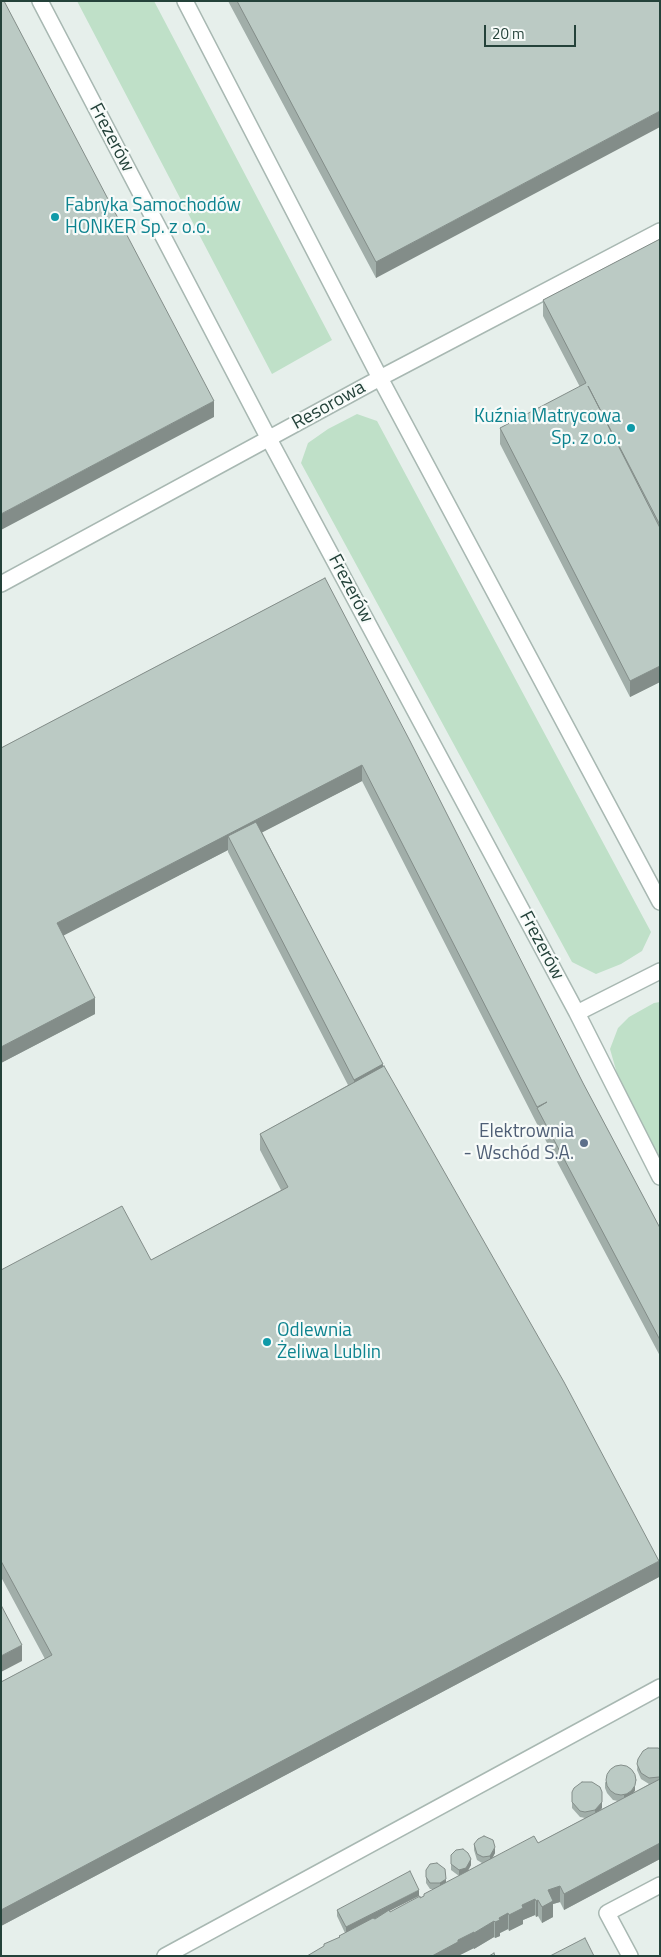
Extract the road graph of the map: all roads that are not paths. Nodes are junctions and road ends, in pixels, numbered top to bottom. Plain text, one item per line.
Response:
1 (40, 1) edge
2 (184, 1) edge
3 (660, 231) edge
4 (380, 378) junction
5 (269, 439) junction
6 (1, 584) edge
7 (660, 902) edge
8 (660, 971) edge
9 (577, 1013) junction
10 (660, 1177) edge
11 (660, 1687) edge
12 (660, 1884) edge
13 (165, 1956) edge
14 (630, 1956) edge

1 - 5 lane, Frezerów
2 - 4 lane
3 - 4 lane, Resorowa
4 - 5 lane, Resorowa
4 - 7 lane
5 - 6 lane, Resorowa
5 - 9 lane, Frezerów
8 - 9 lane
9 - 10 lane, Frezerów
11 - 13 lane
12 - 14 lane

